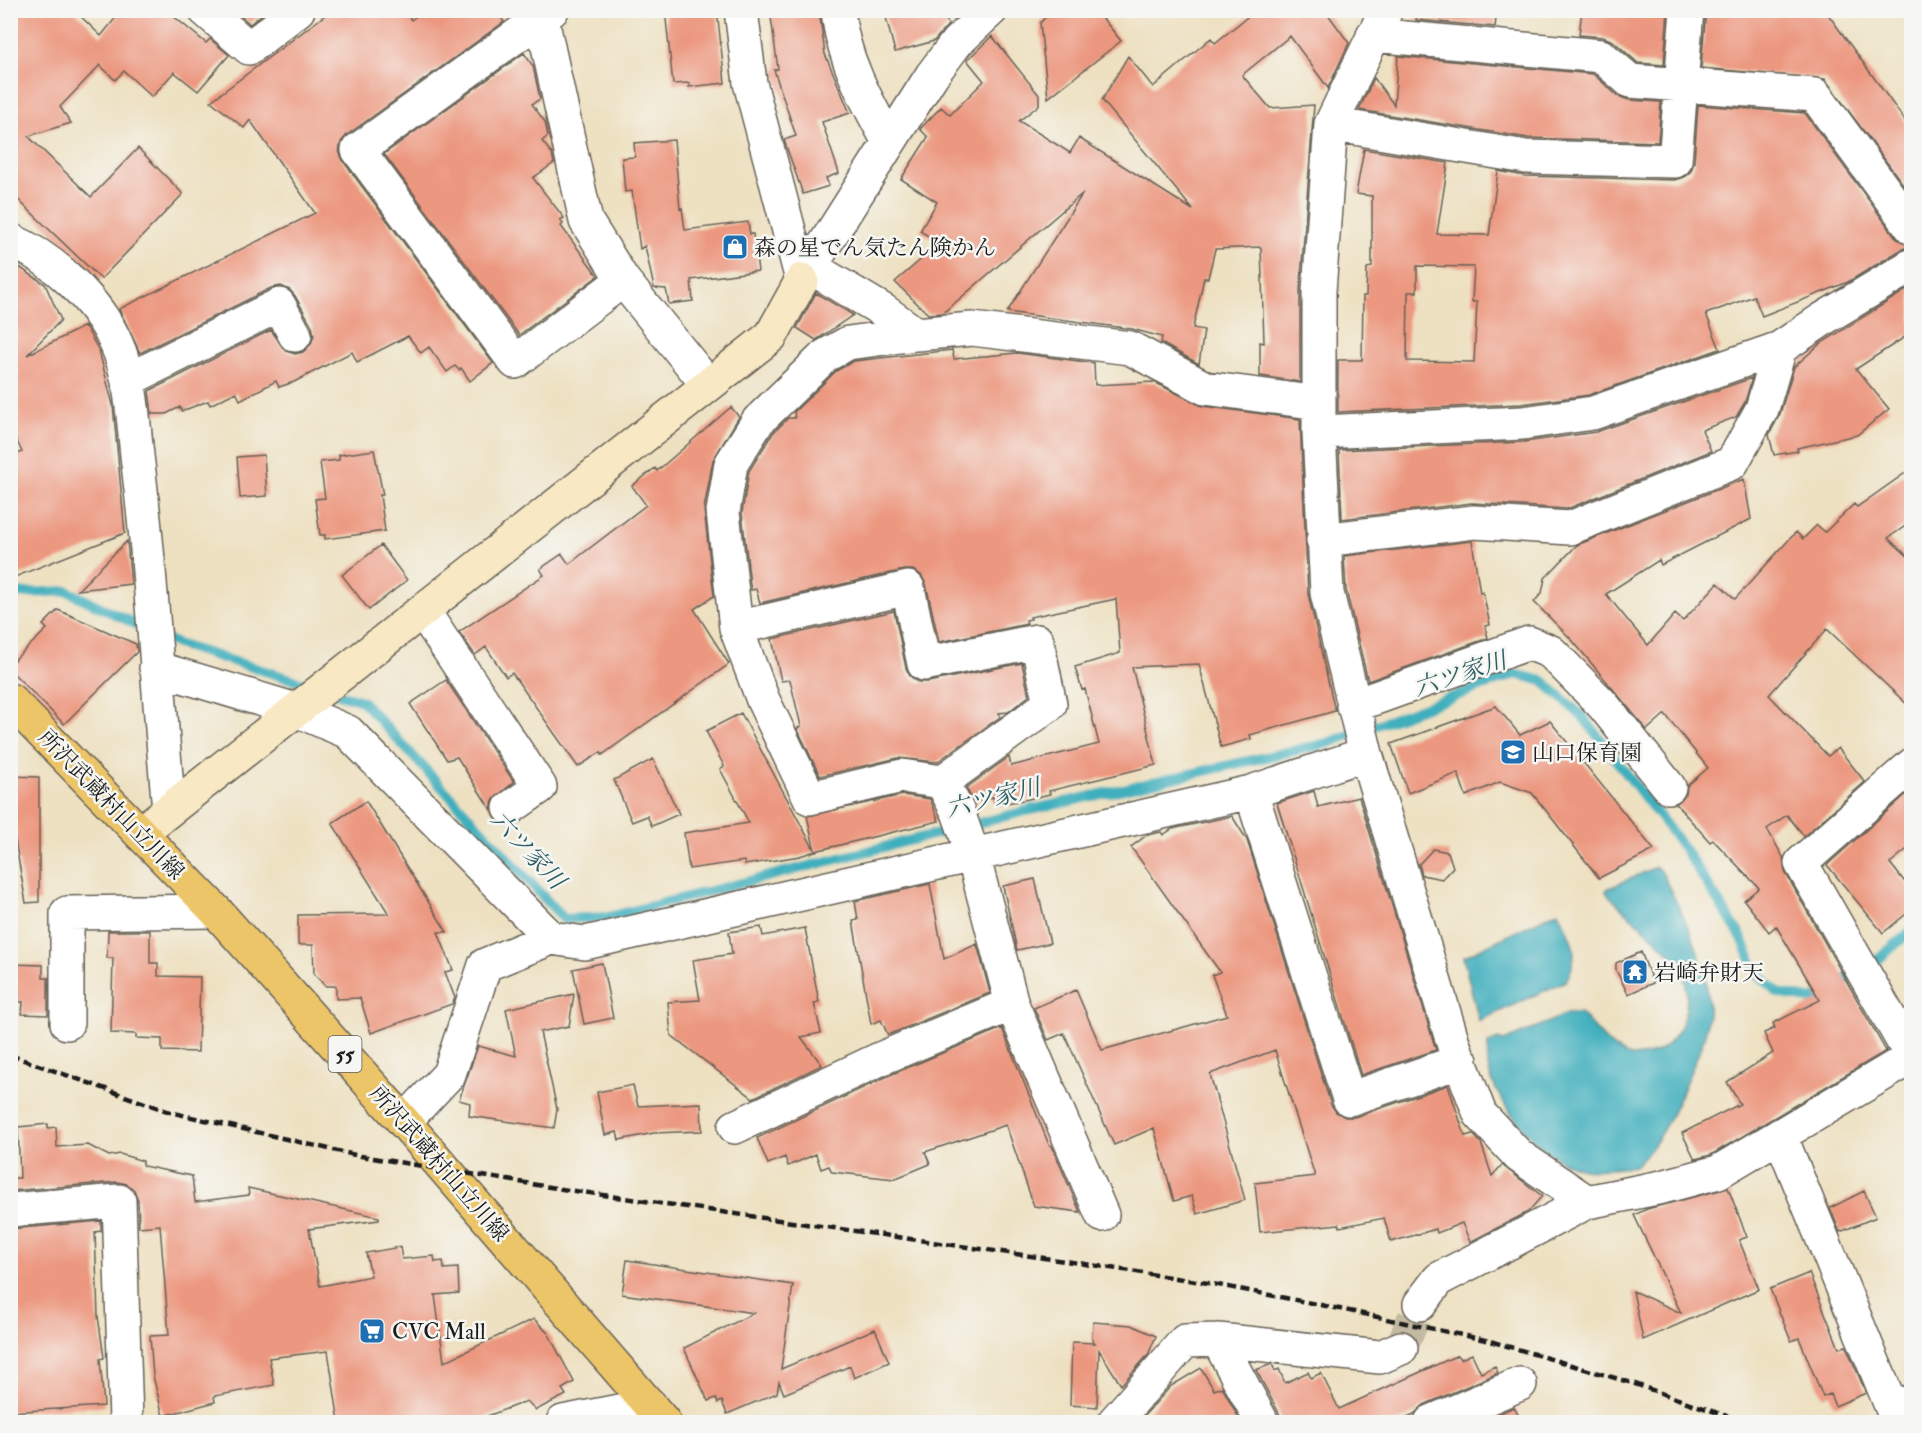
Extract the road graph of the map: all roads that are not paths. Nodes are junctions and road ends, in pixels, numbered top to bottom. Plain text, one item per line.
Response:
1 (205, 10) edge
2 (298, 10) edge
3 (741, 10) edge
4 (838, 10) edge
5 (1687, 10) edge
6 (544, 13) edge
7 (986, 13) edge
8 (1380, 23) edge
9 (1681, 85) junction
10 (1331, 124) junction
11 (889, 142) junction
12 (1911, 228) edge
13 (10, 240) edge
14 (1911, 265) edge
15 (806, 274) junction
16 (623, 280) junction
17 (916, 334) junction
18 (295, 335) dead end
19 (1780, 348) junction
20 (128, 380) junction
21 (708, 385) junction
22 (1319, 417) junction
23 (1323, 540) junction
24 (423, 611) junction
25 (736, 628) junction
26 (155, 655) junction
27 (10, 700) edge
28 (304, 704) junction
29 (1353, 708) junction
30 (1366, 753) junction
31 (1911, 765) edge
32 (942, 782) junction
33 (1669, 787) dead end
34 (1251, 792) junction
35 (510, 808) dead end
36 (169, 809) junction
37 (140, 833) junction
38 (970, 850) junction
39 (216, 911) junction
40 (551, 939) junction
41 (1012, 1004) junction
42 (67, 1023) dead end
43 (1461, 1060) junction
44 (404, 1122) junction
45 (735, 1127) dead end
46 (1780, 1135) junction
47 (1587, 1202) junction
48 (10, 1210) edge
49 (1102, 1215) dead end
50 (1420, 1304) tunnel mouth
51 (1218, 1341) junction
52 (1401, 1348) dead end
53 (1520, 1384) dead end
54 (1911, 1401) edge
55 (657, 1414) edge
56 (119, 1422) edge
57 (563, 1422) edge
58 (1114, 1422) edge
59 (1262, 1422) edge
60 (1431, 1422) edge

1 - 2 street
3 - 15 street
4 - 11 street
5 - 9 street
6 - 16 street
6 - 16 street
7 - 11 street
8 - 9 street
8 - 10 street
9 - 10 street
9 - 12 street
10 - 22 street
11 - 15 street
13 - 20 street
14 - 19 street
15 - 17 street
15 - 21 street
16 - 21 street
17 - 22 street
17 - 25 street
18 - 20 street
19 - 22 street
19 - 23 street
20 - 26 street
21 - 24 street
22 - 23 street
23 - 29 street
24 - 28 street
24 - 35 street
25 - 32 street
25 - 32 street
26 - 28 street
26 - 36 street
27 - 37 main road, 所沢武蔵村山立川線 / 55
28 - 36 street
28 - 40 street
29 - 30 street
29 - 33 street
30 - 34 street
30 - 43 street
31 - 46 street
32 - 38 street
34 - 38 street
34 - 43 street
36 - 37 street
37 - 39 main road, 所沢武蔵村山立川線 / 55
38 - 40 street
38 - 41 street
39 - 42 street
39 - 44 main road, 所沢武蔵村山立川線 / 55
40 - 44 street
41 - 45 street
41 - 49 street
43 - 47 street
44 - 55 main road, 所沢武蔵村山立川線 / 55
46 - 47 street
46 - 54 street
47 - 50 street
48 - 56 street
51 - 52 street
51 - 58 street
51 - 59 street
53 - 60 street
55 - 57 street

